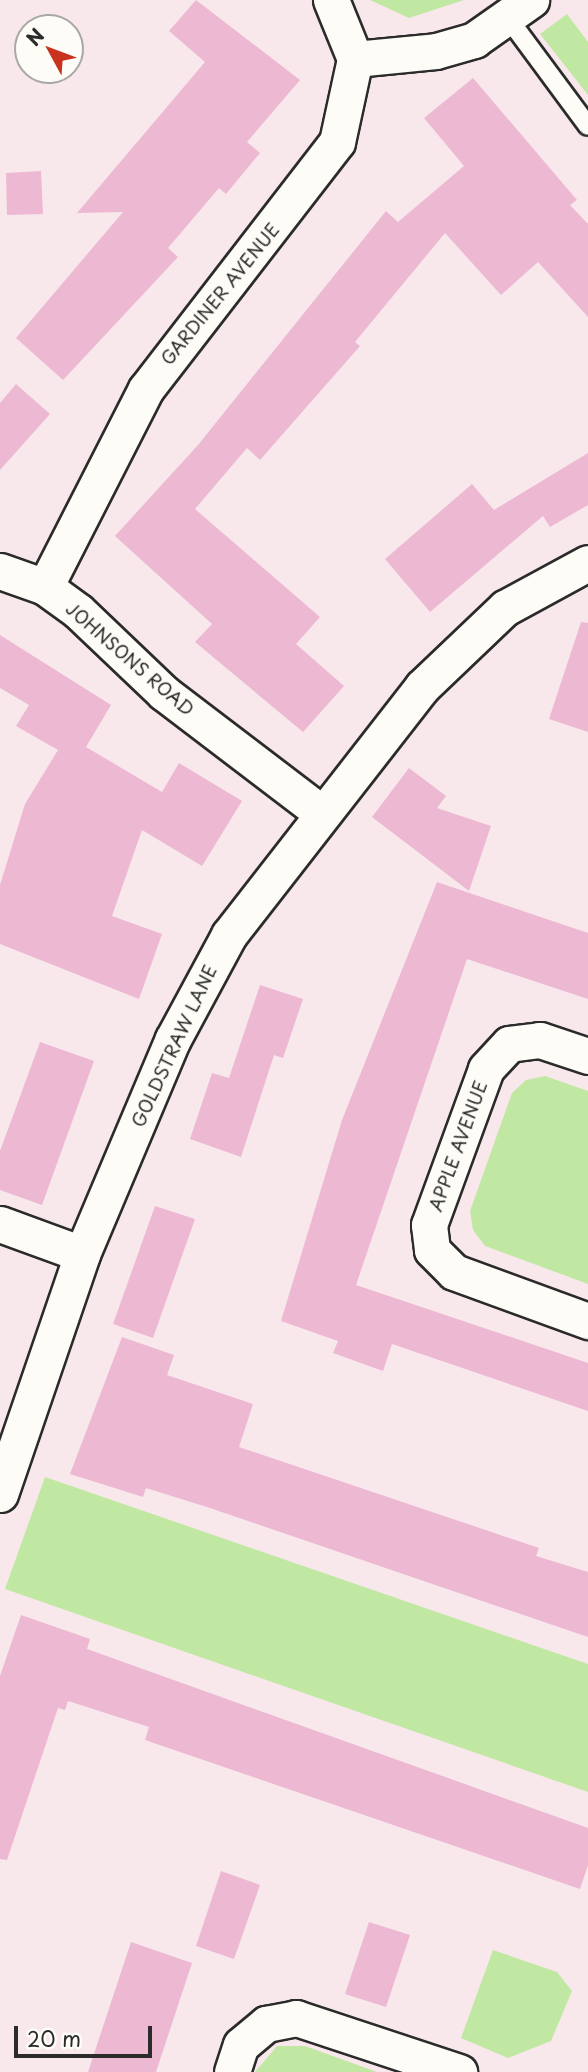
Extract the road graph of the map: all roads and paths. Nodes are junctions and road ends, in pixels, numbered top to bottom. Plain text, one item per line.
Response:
1 (331, 0) edge
2 (520, 9) edge
3 (355, 59) junction
4 (588, 126) edge
5 (588, 563) edge
6 (0, 571) edge
7 (46, 587) junction
8 (320, 812) junction
9 (588, 1056) edge
10 (0, 1224) edge
11 (82, 1254) junction
12 (588, 1321) edge
13 (0, 1494) edge
14 (232, 2072) edge
15 (458, 2072) edge

1 - 3 street
2 - 3 street
2 - 4 lane
3 - 7 street, GARDINER AVENUE
5 - 8 street, GOLDSTRAW LANE
6 - 7 street, JOHNSONS ROAD
7 - 8 street, JOHNSONS ROAD
8 - 11 street, GOLDSTRAW LANE
9 - 12 street, APPLE AVENUE
10 - 11 street
11 - 13 street, GOLDSTRAW LANE
14 - 15 street

